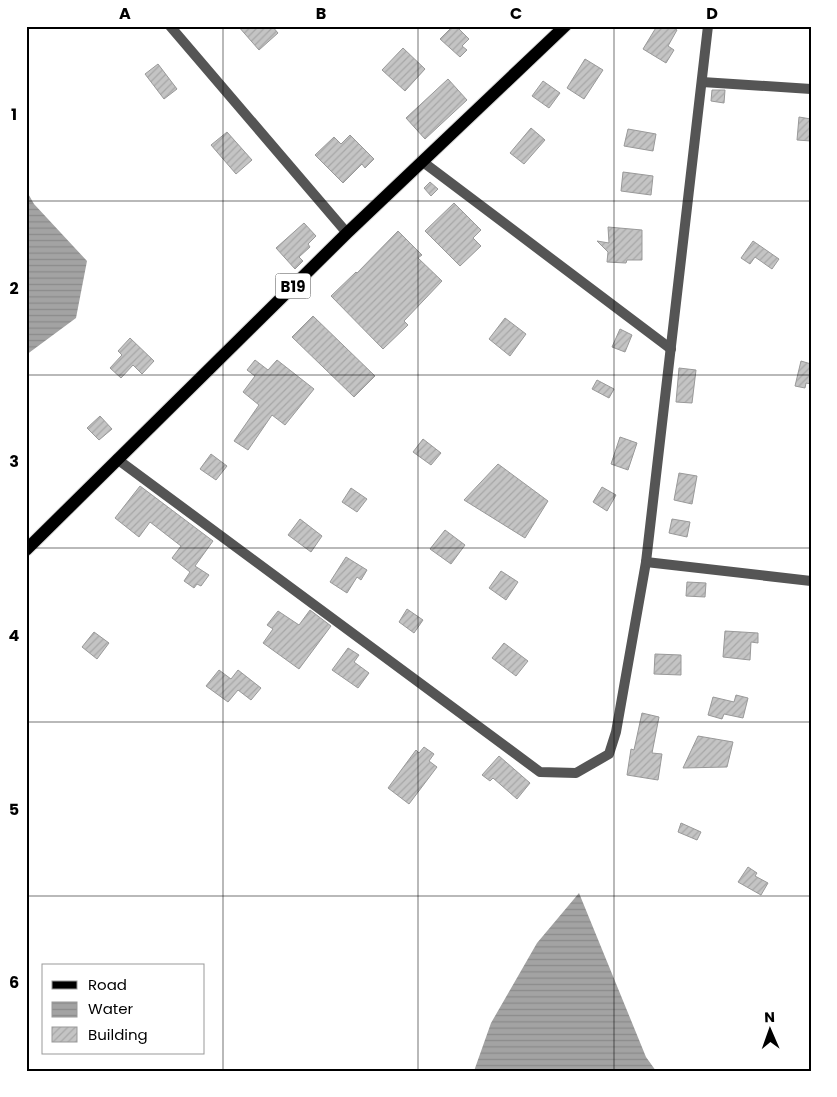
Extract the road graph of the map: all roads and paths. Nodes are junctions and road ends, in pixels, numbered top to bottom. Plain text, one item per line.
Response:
1 (170, 26) edge
2 (565, 26) edge
3 (708, 26) edge
4 (702, 82) junction
5 (811, 89) edge
6 (423, 162) junction
7 (347, 233) junction
8 (671, 350) junction
9 (117, 459) junction
10 (26, 550) edge
11 (646, 562) junction
12 (811, 581) edge

1 - 7 street
2 - 6 main road, B19
3 - 4 street
4 - 5 street
4 - 8 street
6 - 7 main road, B19
6 - 8 street
7 - 9 main road, B19
8 - 11 street
9 - 10 main road, B19
9 - 11 street
11 - 12 street

